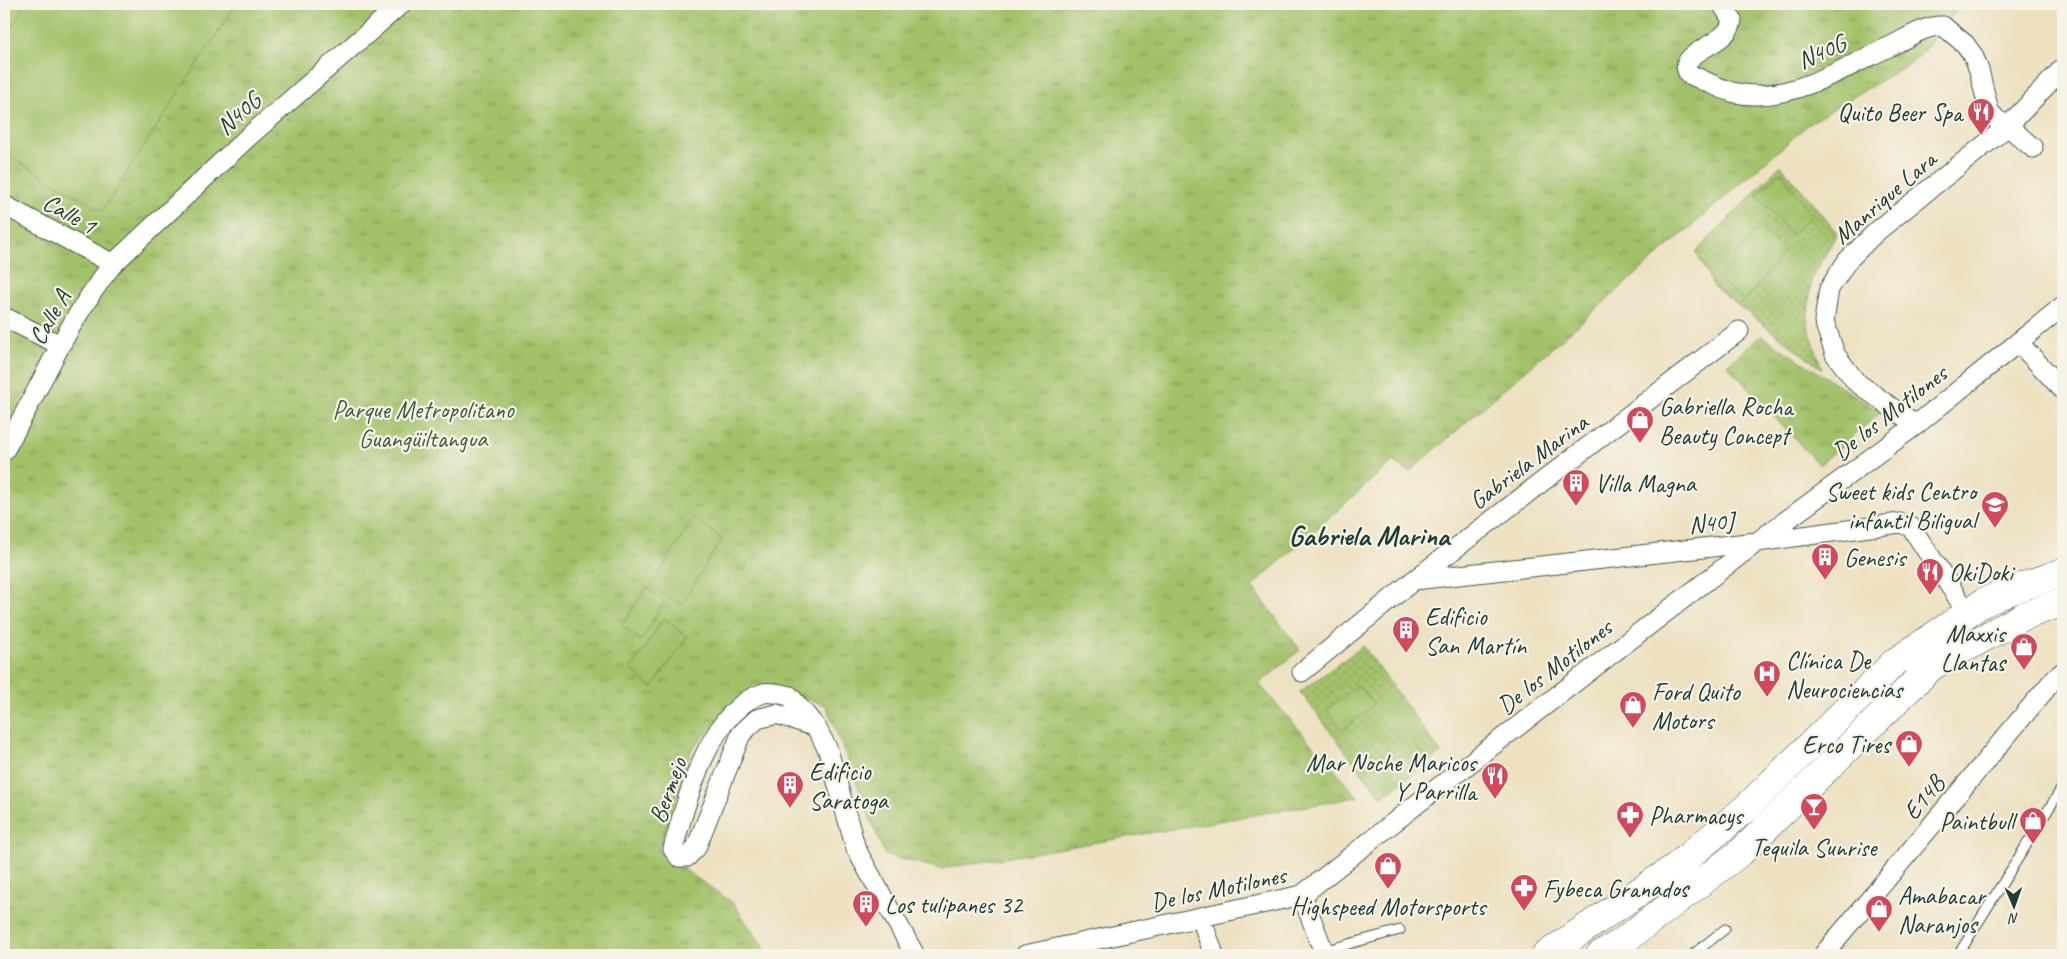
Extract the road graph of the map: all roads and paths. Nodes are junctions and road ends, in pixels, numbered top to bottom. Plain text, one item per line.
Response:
1 (401, 4) edge
2 (1722, 4) edge
3 (2063, 68) edge
4 (2008, 126) junction
5 (2033, 148) dead end
6 (4, 204) edge
7 (113, 264) junction
8 (2063, 306) edge
9 (4, 317) edge
10 (1739, 331) dead end
11 (2018, 342) junction
12 (60, 345) junction
13 (2063, 390) edge
14 (11, 421) edge
15 (1916, 425) junction
16 (4, 451) edge
17 (1757, 542) junction
18 (2063, 559) edge
19 (2063, 572) edge
20 (1414, 580) junction
21 (2063, 602) edge
22 (1975, 607) junction
23 (1302, 672) dead end
24 (2063, 672) edge
25 (816, 728) junction
26 (2063, 786) edge
27 (1302, 895) junction
28 (1201, 918) junction
29 (1725, 929) dead end
30 (1400, 930) dead end
31 (1091, 949) edge
32 (1324, 953) edge
33 (1609, 953) edge
34 (915, 955) edge
35 (1025, 955) edge
36 (1214, 955) edge
37 (1546, 955) edge
38 (1692, 955) edge
39 (1823, 955) edge
40 (1958, 955) edge

1 - 7 street, N40G
2 - 4 street, N40G
3 - 4 street, Manrique Lara
4 - 5 street
4 - 15 street, Manrique Lara
6 - 7 street, Calle 1
7 - 12 street, Calle A
8 - 11 street, De los Motilones
9 - 12 street
10 - 20 street, Gabriela Marina
11 - 13 street
11 - 15 street, De los Motilones
12 - 14 street, Calle A
14 - 16 street, Calle A
15 - 17 street, De los Motilones
17 - 20 street, N40J
17 - 22 street, N40J
17 - 27 street, De los Motilones
18 - 22 main road
19 - 22 main road
20 - 23 street, Gabriela Marina
21 - 33 main road
22 - 37 main road
24 - 39 street, E14B
25 - 25 street, Bermejo
25 - 34 street, Bermejo
26 - 40 lane
27 - 28 street, De los Motilones
27 - 32 street
28 - 31 street, De los Motilones
28 - 36 street
29 - 38 lane
30 - 32 lane
31 - 35 street, De los Motilones

